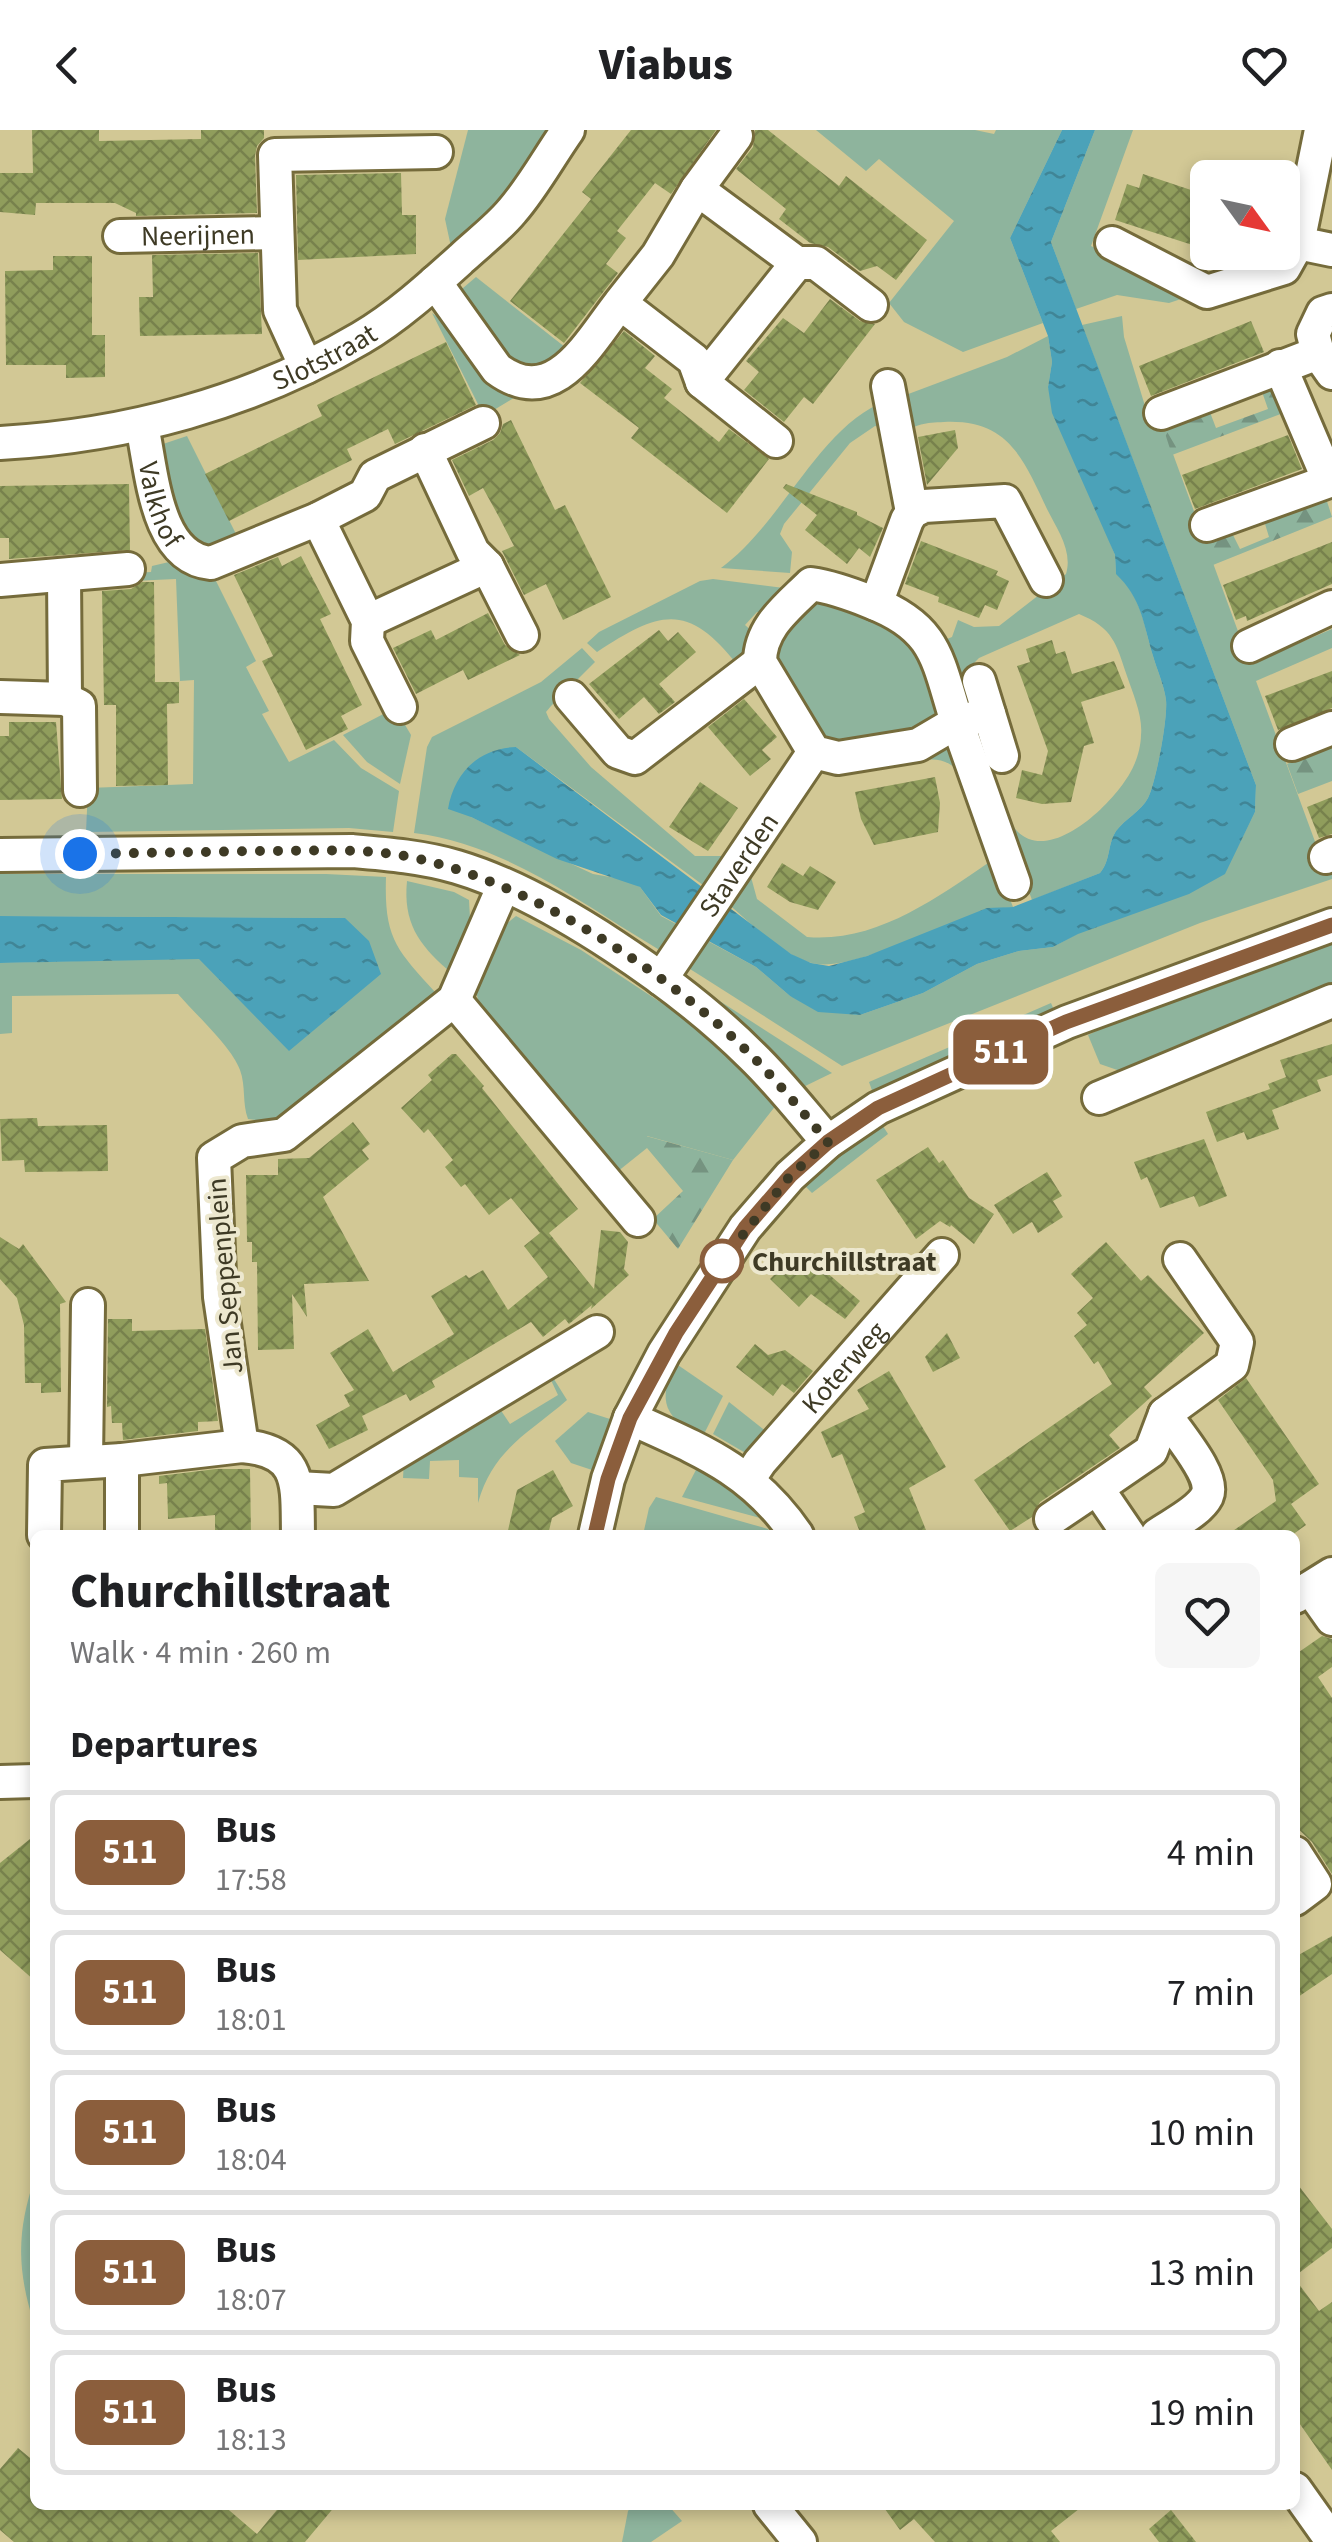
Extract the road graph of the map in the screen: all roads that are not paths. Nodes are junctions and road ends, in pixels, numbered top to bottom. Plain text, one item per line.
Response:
1 (568, 130) edge
2 (1321, 130) edge
3 (736, 136) dead end
4 (295, 142) edge
5 (436, 152) dead end
6 (697, 189) junction
7 (1300, 232) edge
8 (276, 233) junction
9 (120, 236) dead end
10 (1300, 242) edge
11 (1112, 243) dead end
12 (1332, 250) edge
13 (796, 264) junction
14 (1278, 270) edge
15 (435, 282) junction
16 (620, 303) junction
17 (871, 304) dead end
18 (1332, 310) edge
19 (1325, 363) edge
20 (1280, 366) junction
21 (306, 367) junction
22 (702, 382) junction
23 (888, 386) dead end
24 (1161, 414) dead end
25 (483, 422) dead end
26 (142, 426) junction
27 (776, 441) dead end
28 (0, 443) edge
29 (425, 450) junction
30 (1331, 479) edge
31 (912, 512) junction
32 (318, 519) junction
33 (1207, 525) dead end
34 (488, 566) junction
35 (128, 569) dead end
36 (64, 576) junction
37 (0, 580) edge
38 (1046, 580) dead end
39 (876, 604) junction
40 (1332, 607) edge
41 (368, 621) junction
42 (522, 635) dead end
43 (1249, 646) dead end
44 (760, 662) junction
45 (979, 681) dead end
46 (0, 697) edge
47 (571, 697) dead end
48 (65, 699) junction
49 (400, 707) dead end
50 (973, 718) junction
51 (1332, 728) edge
52 (1292, 744) dead end
53 (814, 752) junction
54 (1002, 756) dead end
55 (80, 790) dead end
56 (0, 855) edge
57 (1014, 883) dead end
58 (503, 887) junction
59 (1332, 925) edge
60 (661, 979) junction
61 (454, 1000) junction
62 (1332, 1001) edge
63 (1099, 1098) dead end
64 (828, 1142) junction
65 (638, 1220) dead end
66 (942, 1255) dead end
67 (1180, 1259) dead end
68 (88, 1305) dead end
69 (597, 1332) dead end
70 (1164, 1414) junction
71 (630, 1418) junction
72 (242, 1446) junction
73 (122, 1460) junction
74 (86, 1461) junction
75 (748, 1480) junction
76 (297, 1488) junction
77 (1098, 1488) junction
78 (1051, 1519) dead end
79 (44, 1530) edge
80 (122, 1530) edge
81 (298, 1530) edge
82 (596, 1530) edge
83 (794, 1530) edge
84 (1126, 1530) edge
85 (1164, 1530) edge
86 (1312, 1587) edge
87 (1332, 1619) edge
88 (30, 1781) edge
89 (0, 1782) edge
90 (1300, 1865) edge
91 (1314, 1897) edge
92 (1300, 2496) edge
93 (774, 2510) edge
94 (1332, 2541) edge
95 (800, 2542) edge

1 - 15 street, Slotstraat
2 - 7 street
3 - 6 street
4 - 5 street, Neerijnen
4 - 8 street, Neerijnen
6 - 13 street
6 - 16 street
8 - 9 street, Neerijnen
8 - 21 street, Neerijnen
10 - 12 street
11 - 14 street
13 - 17 street
13 - 22 street
15 - 16 street
15 - 21 street, Slotstraat
16 - 22 street
18 - 19 street
19 - 20 street
20 - 24 street
20 - 30 street
21 - 26 street, Slotstraat
22 - 27 street
23 - 31 street
25 - 29 street, Valkhof
26 - 28 street, Slotstraat
26 - 32 street, Valkhof
29 - 32 street, Valkhof
29 - 34 street
30 - 33 street
31 - 38 street
31 - 39 street
32 - 41 street
34 - 41 street
34 - 42 street
35 - 36 street
36 - 37 street
36 - 48 street
39 - 44 street
39 - 50 street
40 - 43 street
41 - 49 street
44 - 47 street
44 - 53 street
45 - 50 street
46 - 48 street
48 - 55 street
50 - 53 street
50 - 54 street
50 - 57 street
51 - 52 street
53 - 60 street, Staverden
56 - 58 street
58 - 60 street
58 - 61 street, Jan Seppenplein
59 - 64 street
60 - 64 street
61 - 65 street
61 - 72 street, Jan Seppenplein
62 - 63 street
64 - 71 street
66 - 75 street, Koterweg
67 - 70 street
68 - 74 street
69 - 76 street
70 - 77 street
70 - 85 street
71 - 75 street
71 - 82 street
72 - 73 street
72 - 76 street
73 - 74 street
73 - 80 street
74 - 79 street
75 - 83 street
76 - 81 street
77 - 78 street
77 - 84 street
86 - 87 street
88 - 89 street
90 - 91 street
92 - 94 street
93 - 95 street

